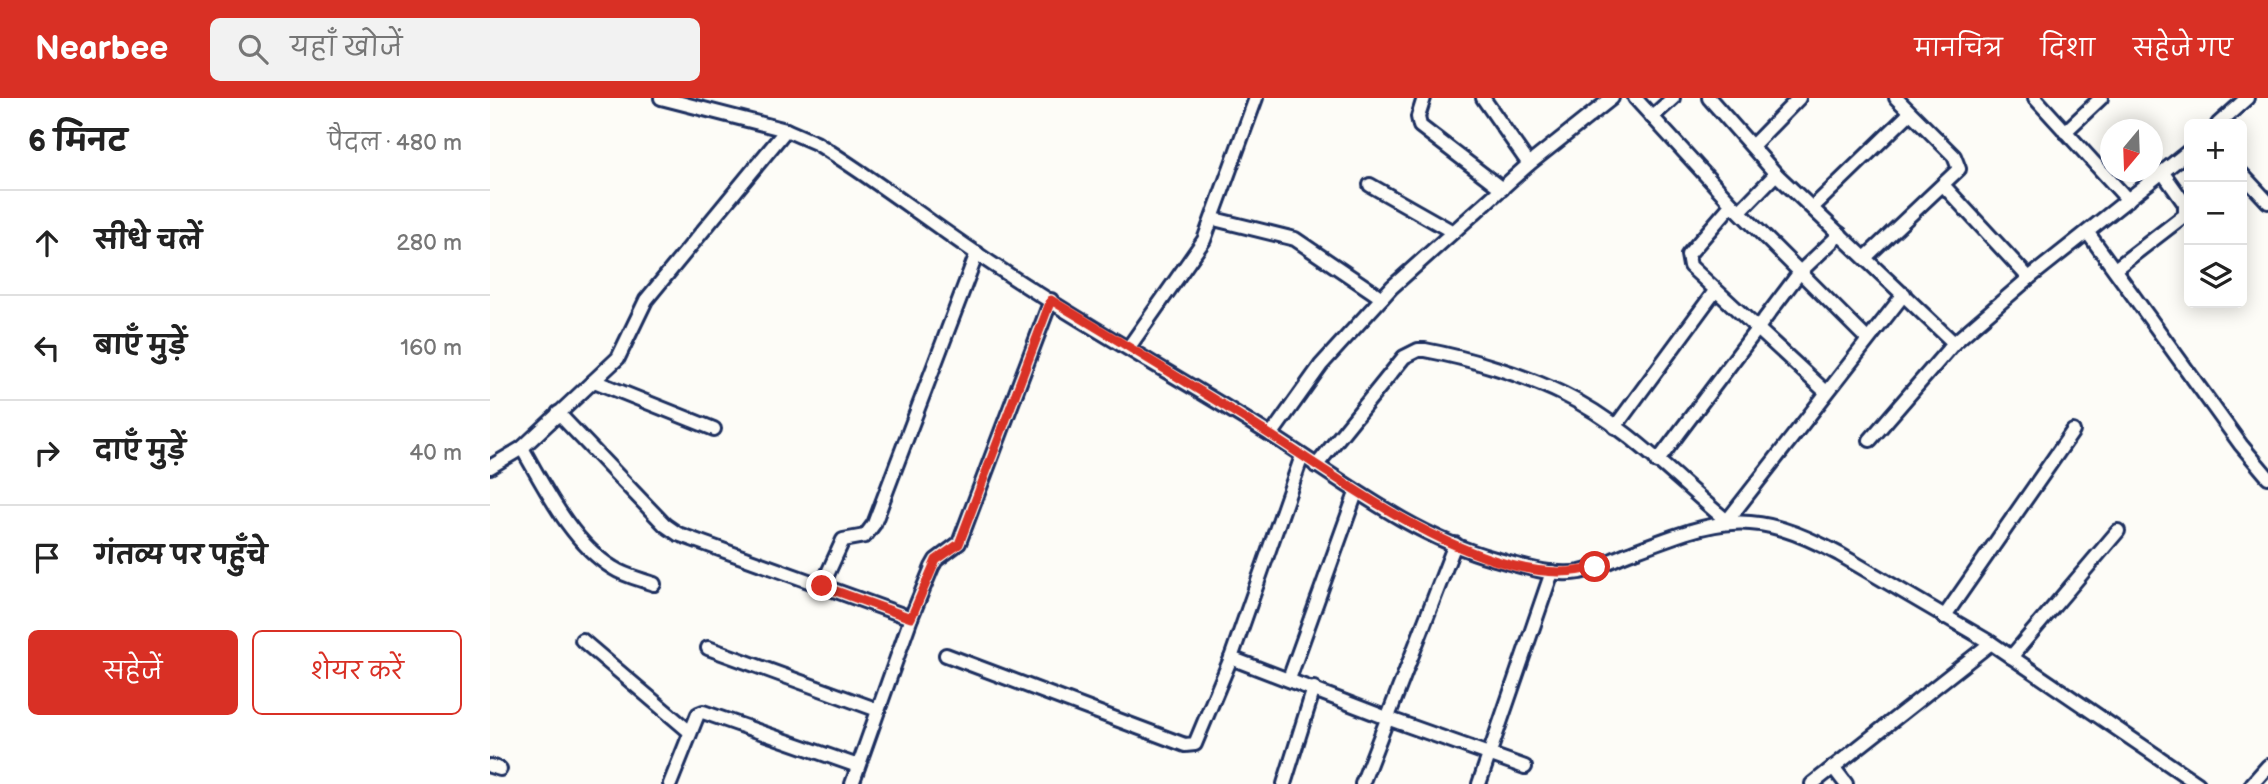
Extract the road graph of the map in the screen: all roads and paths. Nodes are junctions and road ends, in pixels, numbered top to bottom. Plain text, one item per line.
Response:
1 (661, 98) edge
2 (1256, 98) edge
3 (1424, 98) edge
4 (1483, 98) edge
5 (1612, 98) edge
6 (1635, 98) edge
7 (1673, 98) edge
8 (1709, 98) edge
9 (1800, 98) edge
10 (1896, 98) edge
11 (2035, 98) edge
12 (2101, 98) edge
13 (2247, 98) edge
14 (1910, 113) junction
15 (1652, 117) junction
16 (2224, 119) edge
17 (786, 130) junction
18 (2064, 131) junction
19 (1752, 146) junction
20 (2184, 155) edge
21 (1529, 164) junction
22 (2163, 173) joint
23 (1776, 174) junction
24 (2247, 179) edge
25 (2151, 182) edge
26 (1370, 185) dead end
27 (1944, 186) junction
28 (1502, 189) junction
29 (2128, 200) junction
30 (2268, 202) edge
31 (1813, 207) junction
32 (1736, 208) junction
33 (1214, 219) junction
34 (1453, 232) junction
35 (2088, 233) junction
36 (1840, 234) junction
37 (977, 253) junction
38 (1866, 257) junction
39 (2115, 269) junction
40 (1800, 272) junction
41 (2029, 278) junction
42 (1715, 291) junction
43 (1904, 294) junction
44 (1382, 298) junction
45 (1051, 300) junction
46 (1757, 329) junction
47 (1867, 339) junction
48 (1954, 344) junction
49 (1129, 347) junction
50 (594, 381) junction
51 (1826, 392) junction
52 (558, 413) junction
53 (1615, 427) junction
54 (715, 429) dead end
55 (2073, 430) dead end
56 (1271, 435) junction
57 (1870, 440) dead end
58 (522, 448) junction
59 (1302, 456) junction
60 (1657, 463) junction
61 (1316, 466) junction
62 (490, 467) edge
63 (2268, 477) edge
64 (1356, 493) junction
65 (1727, 521) junction
66 (2118, 531) dead end
67 (1455, 544) junction
68 (1552, 572) junction
69 (654, 584) dead end
70 (822, 586) junction
71 (1944, 617) junction
72 (911, 618) junction
73 (582, 640) dead end
74 (1991, 643) junction
75 (708, 649) dead end
76 (946, 655) dead end
77 (2011, 657) junction
78 (1231, 658) junction
79 (1289, 679) junction
80 (1314, 688) junction
81 (878, 710) junction
82 (1387, 718) junction
83 (690, 732) junction
84 (1489, 756) junction
85 (858, 766) junction
86 (2268, 766) edge
87 (1525, 767) dead end
88 (1833, 767) junction
89 (670, 784) edge
90 (852, 784) edge
91 (1284, 784) edge
92 (1362, 784) edge
93 (1479, 784) edge
94 (1812, 784) edge
95 (1846, 784) edge
96 (2198, 784) edge
97 (2252, 784) edge

1 - 17 street
2 - 33 street
3 - 28 street
4 - 21 street
5 - 21 street
6 - 15 street
7 - 15 street
8 - 19 street
9 - 19 street
10 - 14 street
11 - 18 street
12 - 18 street
13 - 16 street
14 - 27 street
14 - 31 street
15 - 32 street
17 - 37 street
17 - 50 street
18 - 29 street
19 - 23 street
20 - 22 street
21 - 28 street
22 - 39 street
23 - 31 street
23 - 32 street
24 - 30 street
25 - 29 street
26 - 34 street
27 - 38 street
27 - 41 street
28 - 34 street
29 - 35 street
31 - 36 street
32 - 40 street
32 - 42 street
33 - 44 street
33 - 49 street
34 - 44 street
35 - 39 street
35 - 41 street
36 - 38 street
36 - 40 street
37 - 45 street
37 - 70 street
38 - 43 street
39 - 63 street
40 - 46 street
40 - 47 street
41 - 48 street
42 - 46 street
42 - 53 street
43 - 47 street
43 - 48 street
44 - 56 street
45 - 49 street
45 - 72 street
46 - 51 street
46 - 60 street
47 - 51 street
48 - 57 street
49 - 56 street
50 - 52 street
50 - 54 street
51 - 65 street
52 - 58 street
52 - 70 street
53 - 60 street
53 - 61 street
55 - 71 street
56 - 59 street
58 - 62 street
58 - 69 street
59 - 61 street
59 - 78 street
60 - 65 street
61 - 64 street
64 - 67 street
64 - 79 street
65 - 68 street
65 - 71 street
66 - 77 street
67 - 68 street
67 - 82 street
68 - 84 street
70 - 72 street
71 - 74 street
72 - 81 street
73 - 83 street
74 - 77 street
74 - 88 street
75 - 81 street
76 - 78 street
77 - 96 street
78 - 79 street
79 - 80 street
80 - 82 street
80 - 91 street
81 - 85 street
82 - 84 street
82 - 92 street
83 - 85 street
83 - 89 street
84 - 87 street
84 - 93 street
85 - 90 street
86 - 97 street
88 - 94 street
88 - 95 street

